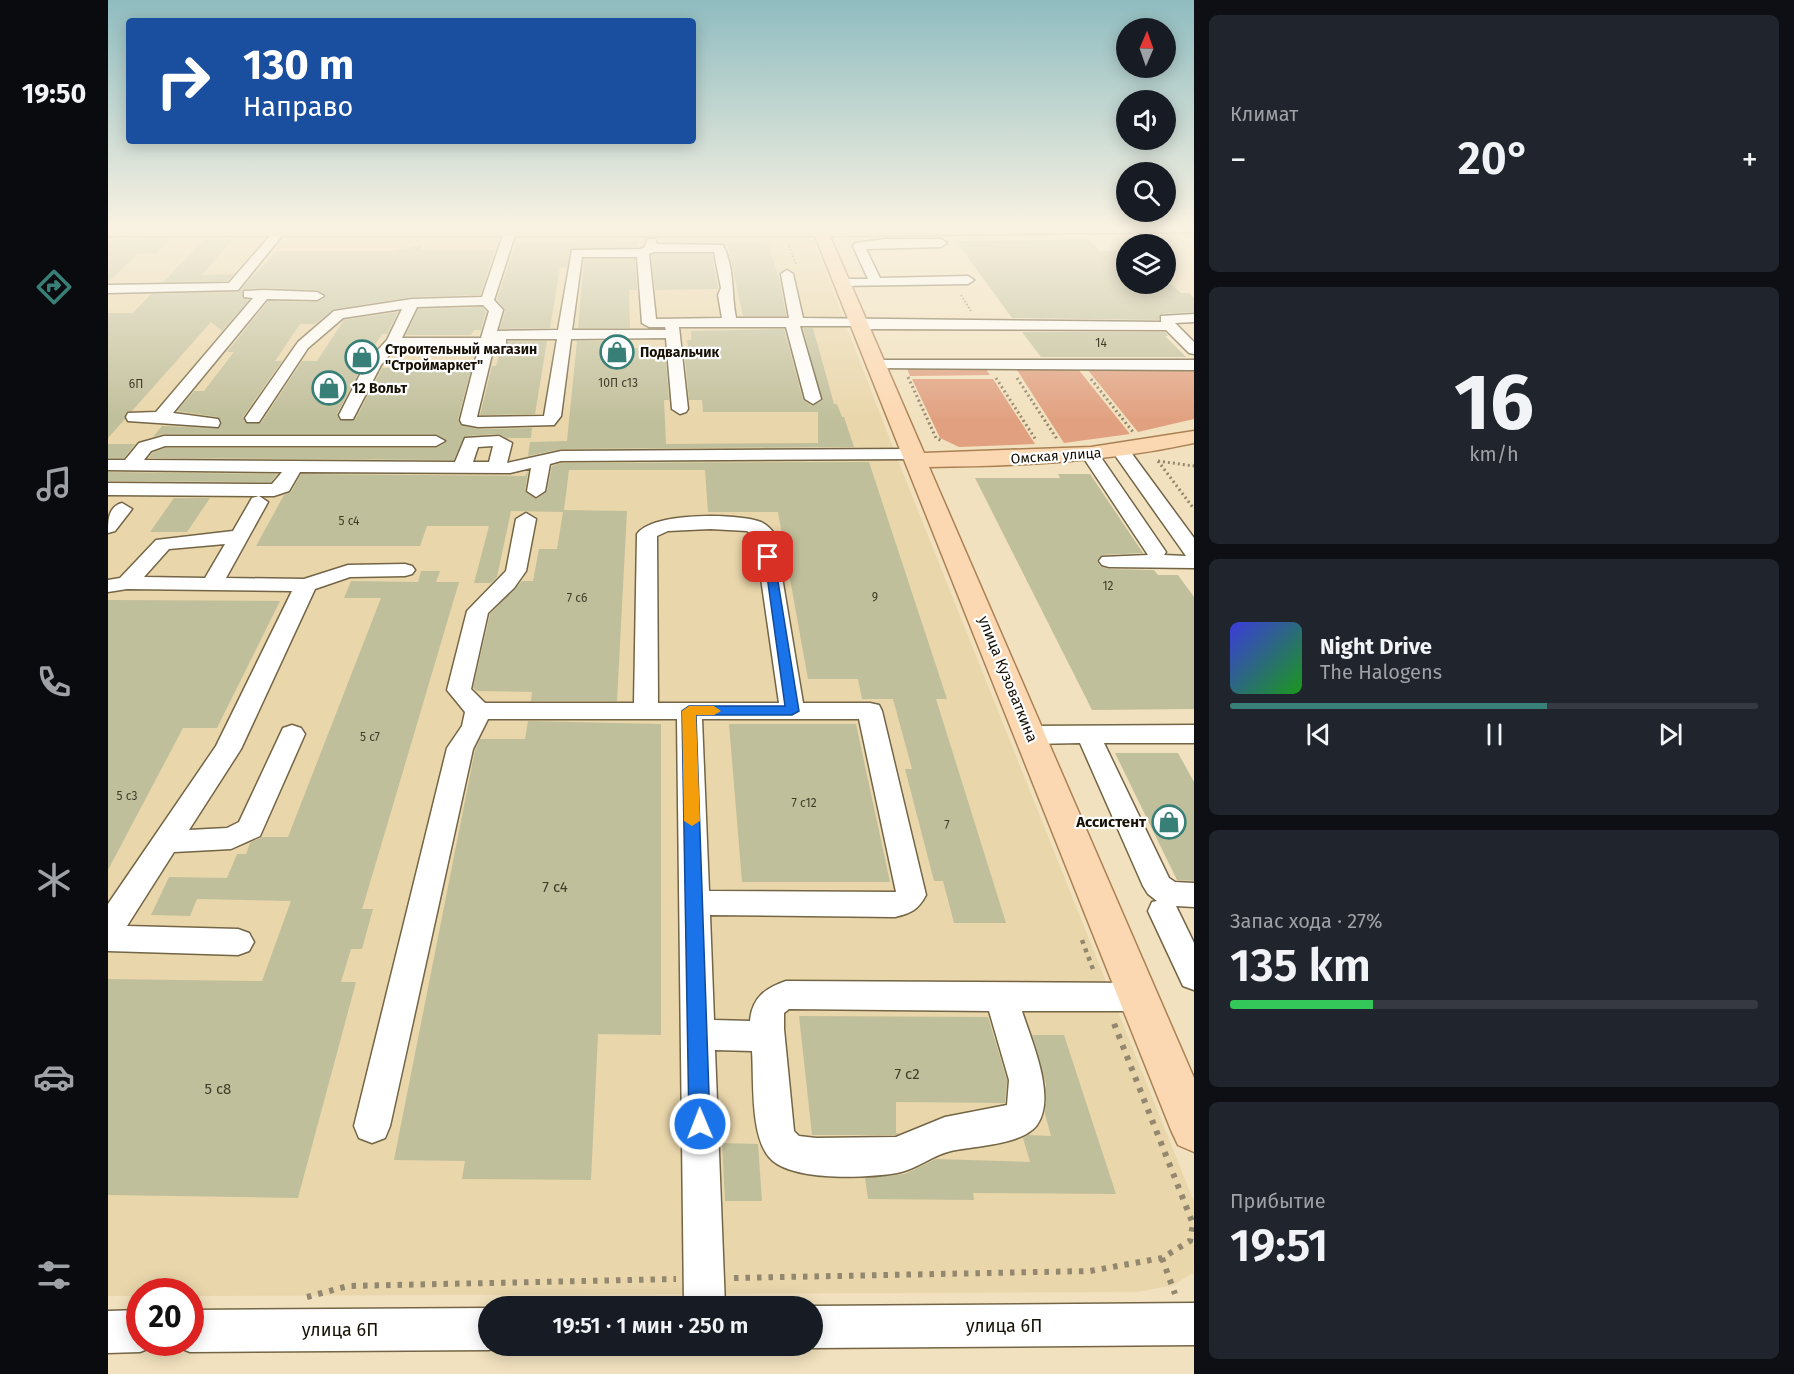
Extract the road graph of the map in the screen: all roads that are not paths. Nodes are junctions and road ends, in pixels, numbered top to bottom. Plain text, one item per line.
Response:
1 (152, 292) edge
2 (238, 292) edge
3 (490, 292) edge
4 (570, 292) edge
5 (645, 292) edge
6 (726, 292) edge
7 (792, 292) edge
8 (846, 292) edge
9 (264, 294) junction
10 (317, 296) dead end
11 (363, 297) dead end
12 (234, 298) junction
13 (487, 301) junction
14 (418, 302) junction
15 (1194, 318) edge
16 (795, 322) junction
17 (730, 323) junction
18 (859, 324) junction
19 (994, 326) junction
20 (1170, 326) junction
21 (644, 328) junction
22 (672, 328) junction
23 (488, 338) junction
24 (564, 338) junction
25 (393, 342) junction
26 (1194, 350) edge
27 (877, 365) junction
28 (1012, 365) junction
29 (1194, 365) edge
30 (182, 371) dead end
31 (813, 399) dead end
32 (680, 409) dead end
33 (348, 416) dead end
34 (134, 417) dead end
35 (162, 417) junction
36 (253, 417) dead end
37 (212, 423) dead end
38 (1194, 436) edge
39 (1123, 444) junction
40 (1090, 454) junction
41 (916, 457) junction
42 (543, 460) junction
43 (108, 465) edge
44 (130, 465) junction
45 (294, 466) junction
46 (413, 467) junction
47 (462, 467) junction
48 (496, 468) junction
49 (108, 489) edge
50 (536, 491) dead end
51 (259, 502) dead end
52 (122, 508) dead end
53 (526, 519) dead end
54 (108, 527) edge
55 (240, 536) junction
56 (1156, 552) dead end
57 (1194, 552) edge
58 (1109, 561) dead end
59 (1194, 562) edge
60 (405, 570) dead end
61 (117, 584) edge
62 (212, 584) junction
63 (306, 585) junction
64 (478, 711) junction
65 (646, 711) junction
66 (689, 711) junction
67 (792, 711) junction
68 (292, 734) dead end
69 (1194, 734) edge
70 (1033, 740) junction
71 (1194, 744) edge
72 (1092, 746) junction
73 (167, 842) junction
74 (1194, 895) edge
75 (694, 903) junction
76 (1163, 911) dead end
77 (108, 929) edge
78 (108, 938) edge
79 (238, 942) dead end
80 (1194, 976) edge
81 (1001, 997) junction
82 (1139, 997) junction
83 (698, 1035) junction
84 (768, 1036) junction
85 (372, 1126) dead end
86 (1194, 1130) edge
87 (705, 1296) edge
88 (1194, 1324) edge
89 (823, 1327) edge
90 (478, 1329) edge
91 (126, 1331) edge
92 (204, 1331) edge
93 (108, 1332) edge

1 - 12 street
2 - 12 street
3 - 13 street
4 - 24 street
5 - 21 street
6 - 17 street
7 - 16 street
8 - 18 main road, улица Кузоваткина
9 - 10 street
9 - 12 street
9 - 35 street
11 - 14 street
12 - 30 street
13 - 14 street
13 - 23 street
14 - 25 street
14 - 36 street
15 - 20 street
16 - 17 street
16 - 18 street
16 - 31 street
17 - 22 street
18 - 19 street
18 - 27 main road, улица Кузоваткина
19 - 20 street
19 - 28 street
20 - 26 street
21 - 22 street
21 - 24 street
22 - 32 street
23 - 24 street
23 - 24 street
23 - 25 street
25 - 33 street
27 - 28 street
27 - 41 main road, улица Кузоваткина
28 - 29 street
34 - 35 street
35 - 37 street
38 - 39 main road, Омская улица
39 - 40 main road, Омская улица
39 - 57 street
40 - 41 main road, Омская улица
40 - 56 street
41 - 42 street
41 - 70 main road, улица Кузоваткина
42 - 48 street
42 - 50 street
43 - 44 street
44 - 45 street
44 - 46 street
45 - 46 street
45 - 49 street
46 - 47 street
47 - 48 street
47 - 48 street
51 - 55 street
52 - 54 street
53 - 64 street
55 - 61 street
55 - 62 street
58 - 59 street
60 - 63 street
61 - 62 street
62 - 63 street
63 - 73 street
64 - 65 street
64 - 85 street
65 - 66 street
65 - 67 street
66 - 67 street
66 - 75 street
67 - 75 street
68 - 73 street
69 - 70 street
70 - 72 street
70 - 82 main road, улица Кузоваткина
71 - 72 street
72 - 74 street
73 - 77 street
75 - 83 street
76 - 80 street
78 - 79 street
81 - 82 street
81 - 84 street
81 - 84 street
82 - 86 main road, улица Кузоваткина
83 - 84 street
83 - 87 street
88 - 89 street, улица 6П
90 - 92 street, улица 6П
91 - 93 street

